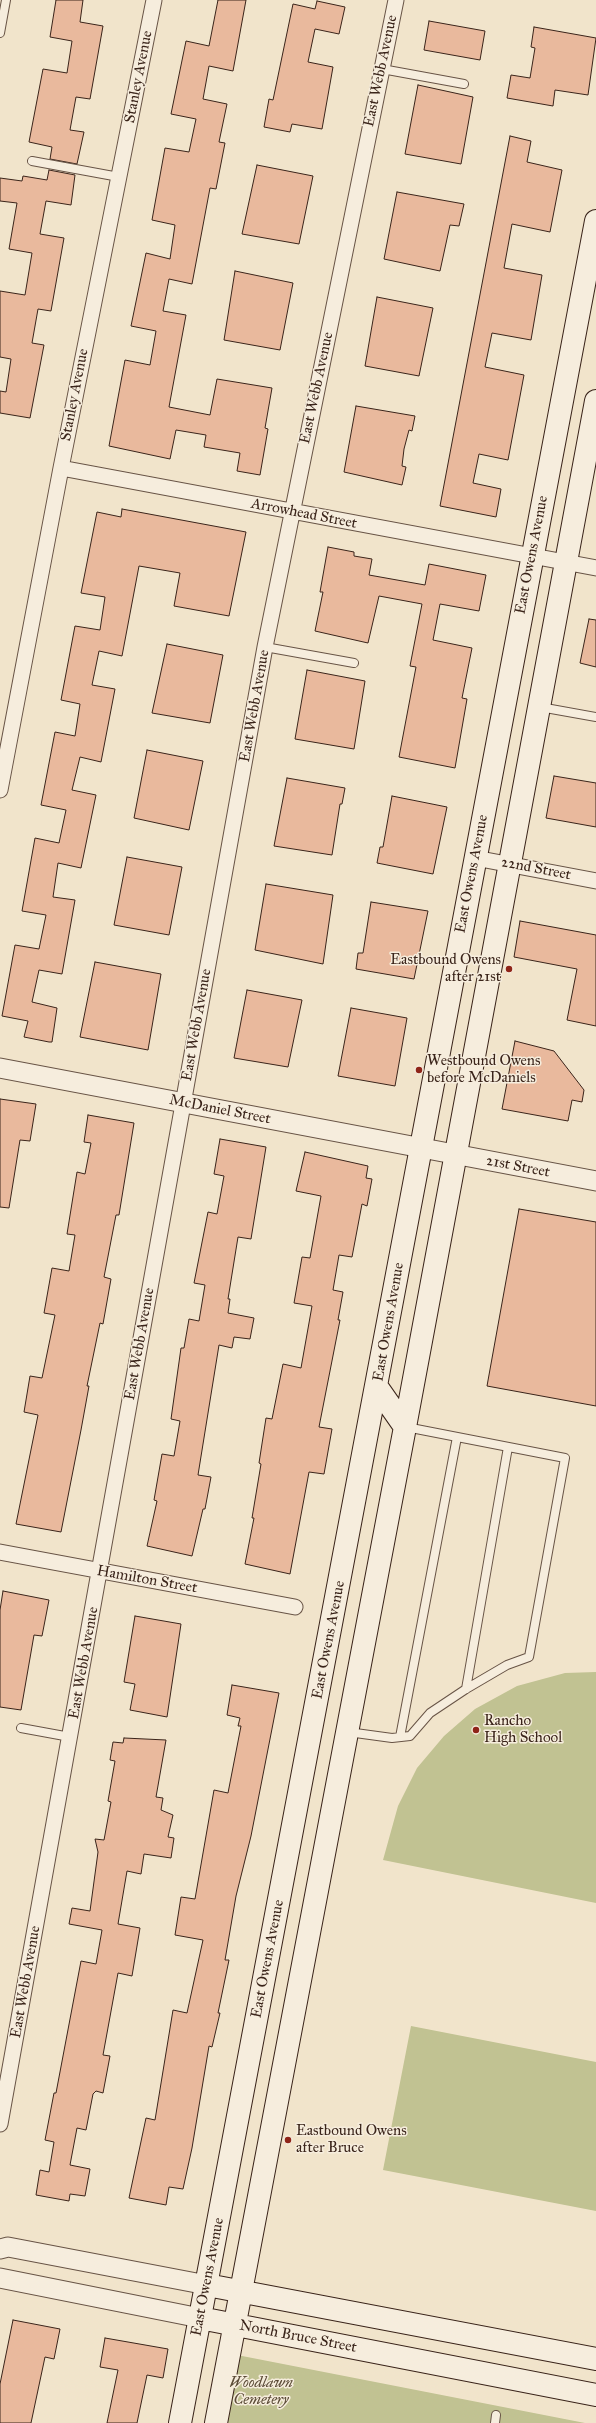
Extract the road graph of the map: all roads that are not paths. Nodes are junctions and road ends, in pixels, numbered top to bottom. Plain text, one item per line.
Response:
1 (6, 0) edge
2 (154, 0) edge
3 (396, 0) edge
4 (0, 33) edge
5 (382, 69) junction
6 (464, 84) dead end
7 (32, 161) dead end
8 (119, 177) junction
9 (596, 221) edge
10 (596, 406) edge
11 (61, 468) junction
12 (292, 511) junction
13 (548, 559) junction
14 (596, 568) edge
15 (265, 647) junction
16 (354, 663) dead end
17 (539, 706) junction
18 (596, 716) edge
19 (0, 790) edge
20 (475, 858) junction
21 (510, 864) junction
22 (596, 881) edge
23 (0, 1068) edge
24 (182, 1103) junction
25 (439, 1152) junction
26 (596, 1181) edge
27 (377, 1387) junction
28 (405, 1427) junction
29 (457, 1437) junction
30 (508, 1446) junction
31 (0, 1552) edge
32 (100, 1572) junction
33 (295, 1607) dead end
34 (466, 1689) junction
35 (21, 1728) dead end
36 (347, 1731) junction
37 (70, 1737) junction
38 (400, 1737) junction
39 (0, 2124) edge
40 (0, 2249) edge
41 (0, 2278) edge
42 (207, 2285) junction
43 (240, 2291) junction
44 (200, 2318) junction
45 (234, 2324) junction
46 (596, 2359) edge
47 (596, 2395) edge
48 (180, 2423) edge
49 (216, 2423) edge

1 - 4 lane
2 - 8 street, Stanley Avenue
3 - 5 street, East Webb Avenue
5 - 6 lane
5 - 12 street, East Webb Avenue
7 - 8 lane
8 - 11 street, Stanley Avenue
9 - 13 main road, East Owens Avenue
10 - 13 main road, East Owens Avenue
11 - 12 street, Arrowhead Street
11 - 19 street, Stanley Avenue
12 - 13 street, Arrowhead Street
12 - 15 street, East Webb Avenue
13 - 14 street, Arrowhead Street
13 - 17 main road, East Owens Avenue
13 - 20 main road, East Owens Avenue
15 - 16 lane
15 - 24 street, East Webb Avenue
17 - 18 lane
17 - 21 main road, East Owens Avenue
20 - 21 street, 22nd Street
20 - 25 main road, East Owens Avenue
21 - 22 street, 22nd Street
21 - 25 main road, East Owens Avenue
23 - 24 street, McDaniel Street
24 - 25 street, McDaniel Street
24 - 32 street, East Webb Avenue
25 - 26 street, 21st Street
25 - 27 main road, East Owens Avenue
25 - 28 main road, East Owens Avenue
27 - 28 main road
27 - 42 main road, East Owens Avenue
28 - 29 lane
28 - 36 main road, East Owens Avenue
29 - 30 lane
29 - 38 lane
30 - 34 lane
30 - 34 lane
31 - 32 street, Hamilton Street
32 - 33 street, Hamilton Street
32 - 37 street, East Webb Avenue
34 - 38 lane
35 - 37 lane
36 - 38 lane
36 - 43 main road, East Owens Avenue
37 - 39 street, East Webb Avenue
40 - 42 street
41 - 44 street, North Bruce Street
42 - 43 main road
42 - 44 main road, East Owens Avenue
43 - 45 main road, East Owens Avenue
43 - 46 main road
44 - 45 main road, North Bruce Street
44 - 48 main road, East Owens Avenue
45 - 47 main road, North Bruce Street
45 - 49 main road, East Owens Avenue

